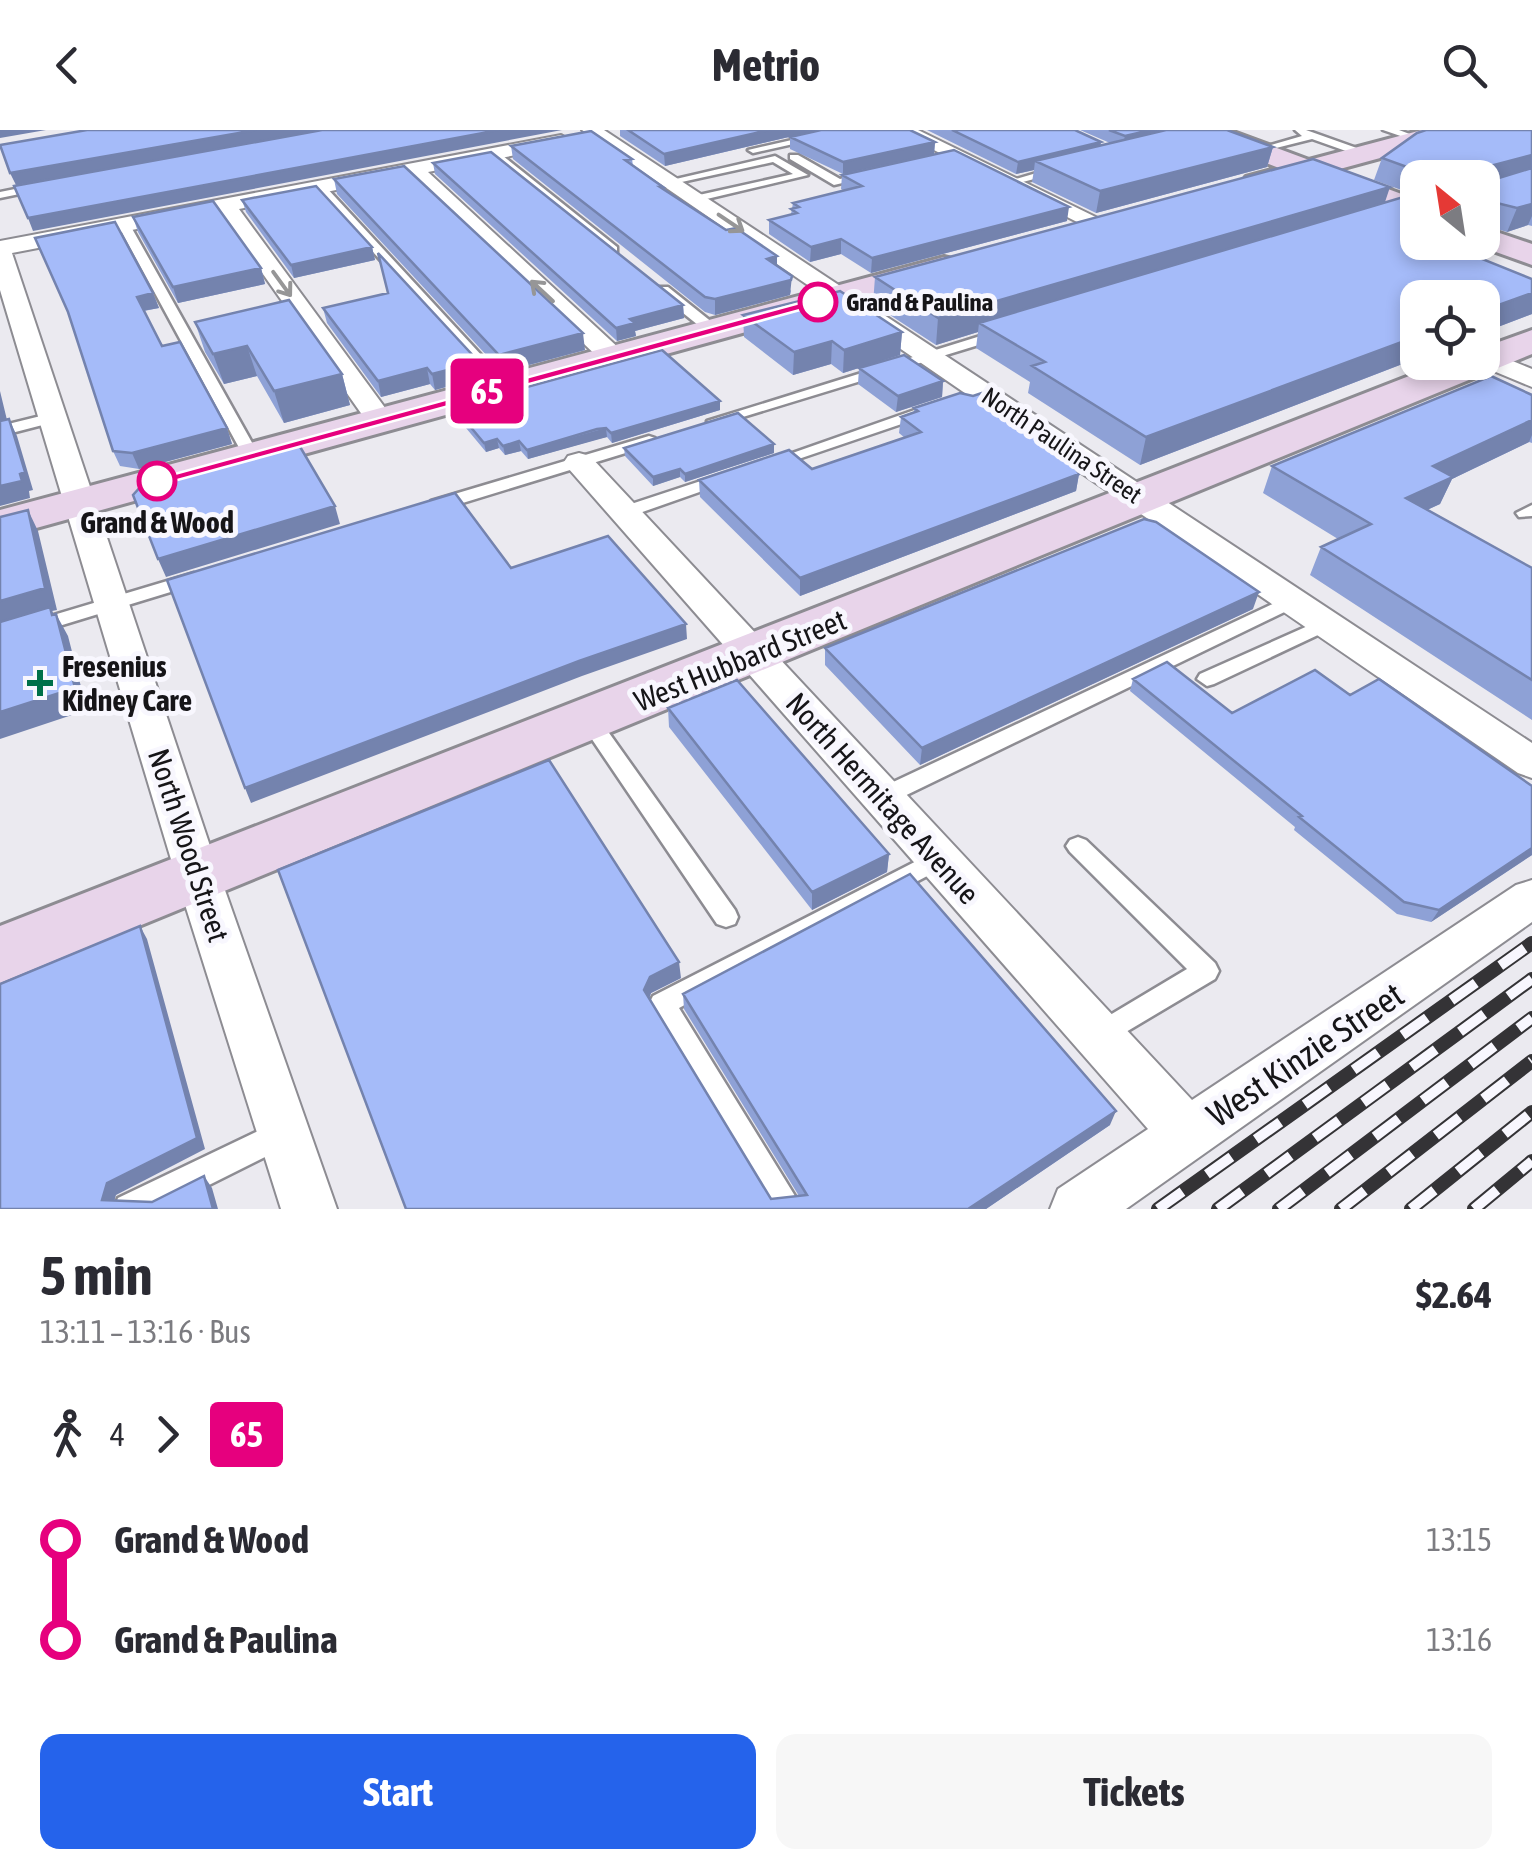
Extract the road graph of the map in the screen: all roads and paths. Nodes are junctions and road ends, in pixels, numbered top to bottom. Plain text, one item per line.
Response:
1 (851, 130) edge
2 (903, 130) edge
3 (1338, 130) edge
4 (1388, 130) edge
5 (1452, 130) edge
6 (602, 131) edge
7 (1211, 132) edge
8 (1299, 135) edge
9 (1418, 140) junction
10 (775, 146) junction
11 (494, 154) junction
12 (1364, 154) junction
13 (1317, 167) junction
14 (1066, 168) edge
15 (412, 170) junction
16 (888, 172) edge
17 (661, 176) junction
18 (1011, 182) junction
19 (53, 185) edge
20 (320, 187) junction
21 (1226, 191) edge
22 (0, 194) edge
23 (694, 199) junction
24 (1400, 204) edge
25 (225, 205) junction
26 (1138, 215) edge
27 (124, 225) junction
28 (1101, 225) junction
29 (1500, 228) edge
30 (1065, 235) edge
31 (1532, 240) edge
32 (1500, 243) edge
33 (0, 250) edge
34 (1532, 255) edge
35 (621, 256) edge
36 (973, 260) edge
37 (651, 280) edge
38 (839, 296) junction
39 (8, 305) edge
40 (713, 330) junction
41 (1011, 331) edge
42 (1532, 341) edge
43 (1500, 354) edge
44 (33, 355) junction
45 (929, 356) junction
46 (613, 357) junction
47 (0, 363) edge
48 (1500, 367) edge
49 (1532, 379) edge
50 (1436, 380) edge
51 (504, 387) junction
52 (960, 399) junction
53 (53, 418) junction
54 (380, 420) junction
55 (694, 428) edge
56 (0, 432) edge
57 (675, 433) edge
58 (251, 456) junction
59 (579, 462) junction
60 (750, 470) edge
61 (732, 476) edge
62 (1142, 499) junction
63 (80, 502) junction
64 (428, 508) edge
65 (624, 512) junction
66 (0, 524) edge
67 (220, 571) edge
68 (1294, 600) junction
69 (112, 604) junction
70 (1328, 623) junction
71 (0, 638) edge
72 (755, 655) junction
73 (1207, 678) dead end
74 (590, 721) junction
75 (1532, 763) edge
76 (882, 796) junction
77 (1078, 846) dead end
78 (938, 859) junction
79 (198, 876) junction
80 (1532, 898) edge
81 (726, 917) dead end
82 (0, 955) edge
83 (1097, 1037) junction
84 (283, 1132) junction
85 (1187, 1134) junction
86 (129, 1209) edge
87 (309, 1209) edge
88 (788, 1209) edge
89 (1078, 1209) edge

1 - 10 lane
2 - 18 street
3 - 8 lane
4 - 9 lane
5 - 9 main road
6 - 11 street
6 - 17 street, North Paulina Street
7 - 8 main road
7 - 13 main road
8 - 12 lane
8 - 13 main road
9 - 12 main road
10 - 16 lane
10 - 17 lane
11 - 15 street
11 - 35 lane
12 - 13 main road
13 - 21 main road
13 - 24 main road
14 - 18 lane
15 - 20 street
46 -> 15 street
17 - 23 street, North Paulina Street
17 - 23 lane
18 - 28 street
19 - 22 lane
20 - 25 street
20 - 51 lane
23 -> 38 street, North Paulina Street
25 - 27 street
25 -> 54 street
26 - 28 main road
27 - 33 street
27 - 58 lane
28 - 30 main road
29 - 31 main road
32 - 34 main road
33 - 39 street, North Wood Street
36 - 38 main road
37 - 40 lane
38 - 40 main road
38 - 45 street, North Paulina Street
39 - 44 street, North Wood Street
40 - 46 main road
41 - 45 lane
42 - 43 main road, West Hubbard Street
44 - 47 street
44 - 53 street, North Wood Street
45 - 52 street, North Paulina Street
45 - 55 lane
46 - 51 main road
48 - 49 street
50 - 62 main road, West Hubbard Street
51 - 54 main road
52 - 60 lane
52 - 62 street, North Paulina Street
53 - 56 lane
53 - 63 street, North Wood Street
54 - 58 main road
57 - 59 lane
58 - 63 main road
59 - 64 lane
59 - 65 street, North Hermitage Avenue
61 - 65 lane
62 - 68 street, North Paulina Street
62 - 72 main road, West Hubbard Street
63 - 66 main road
63 - 69 street, North Wood Street
65 - 72 street, North Hermitage Avenue
67 - 69 lane
68 - 70 street, North Paulina Street
68 - 76 lane
69 - 71 lane
69 - 79 street, North Wood Street
70 - 73 lane
70 - 75 street, North Paulina Street
72 - 74 main road, West Hubbard Street
72 - 76 street, North Hermitage Avenue
74 - 79 main road, West Hubbard Street
74 - 81 lane
76 - 78 street, North Hermitage Avenue
77 - 83 lane
78 - 83 street, North Hermitage Avenue
78 - 88 lane
79 - 82 main road, West Hubbard Street
79 - 84 street, North Wood Street
80 - 85 street, West Kinzie Street
83 - 85 street, North Hermitage Avenue
84 - 86 lane
84 - 87 street, North Wood Street
85 - 89 street, West Kinzie Street

